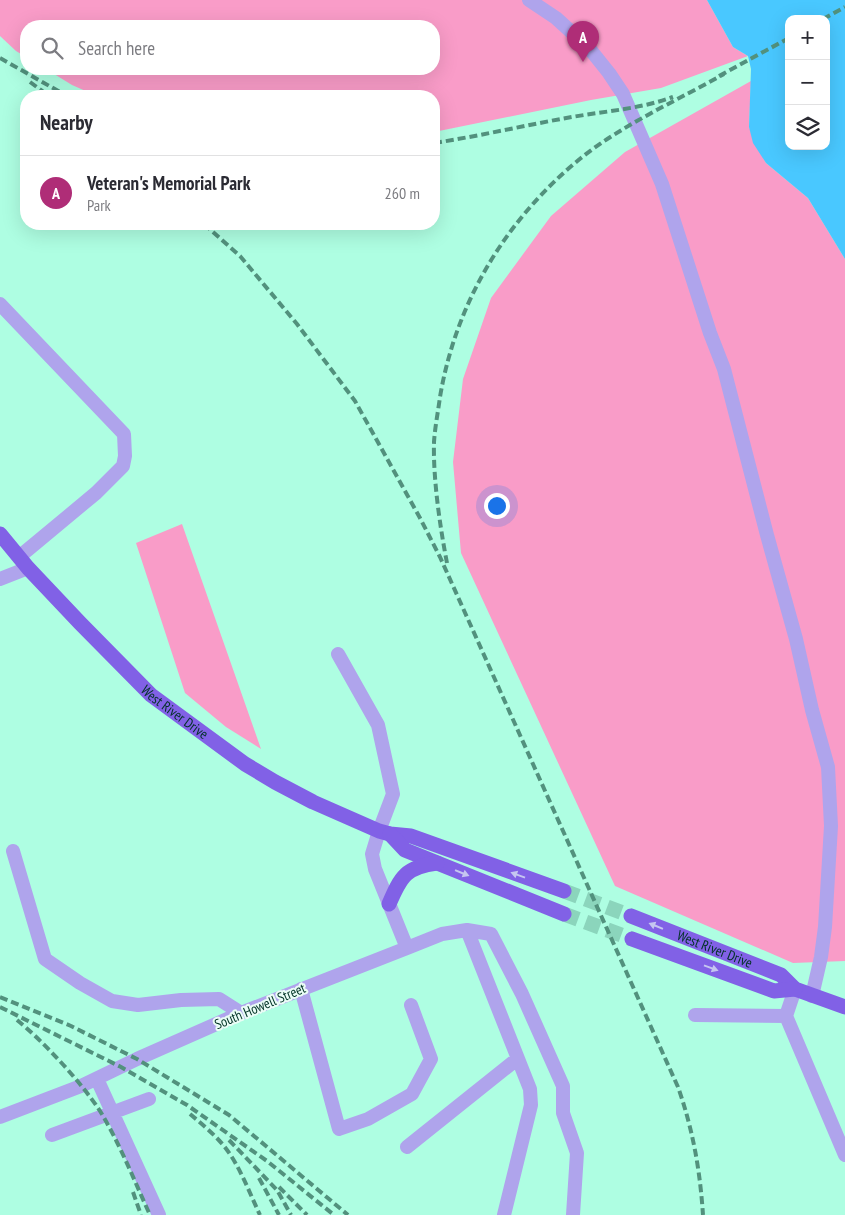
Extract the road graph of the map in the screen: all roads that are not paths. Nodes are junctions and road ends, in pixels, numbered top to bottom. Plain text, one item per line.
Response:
1 (529, 0) edge
2 (0, 304) edge
3 (0, 534) edge
4 (23, 562) junction
5 (0, 579) edge
6 (338, 654) dead end
7 (384, 832) junction
8 (13, 851) dead end
9 (437, 863) junction
10 (564, 891) tunnel mouth
11 (389, 904) junction
12 (564, 914) tunnel mouth
13 (631, 916) tunnel mouth
14 (467, 930) junction
15 (632, 939) tunnel mouth
16 (407, 948) junction
17 (301, 989) junction
18 (795, 989) junction
19 (812, 996) junction
20 (411, 1006) dead end
21 (845, 1007) edge
22 (241, 1013) junction
23 (695, 1015) dead end
24 (786, 1016) junction
25 (517, 1059) junction
26 (97, 1079) junction
27 (149, 1100) dead end
28 (112, 1112) junction
29 (0, 1118) edge
30 (52, 1135) dead end
31 (407, 1147) dead end
32 (845, 1156) edge
33 (159, 1215) edge
34 (504, 1215) edge
35 (573, 1215) edge

1 - 19 street
2 - 4 street
3 - 4 main road, West River Drive
4 - 5 street
4 - 7 main road, West River Drive
6 - 7 street
7 - 9 main road, West River Drive
10 -> 7 main road, West River Drive
7 - 11 street
8 - 22 street
9 - 11 main road
9 -> 12 main road, West River Drive
11 - 16 street
18 -> 13 main road, West River Drive
14 - 16 street, South Howell Street
14 - 25 street
14 - 35 street, South Howell Street
15 -> 18 main road, West River Drive
16 - 17 street, South Howell Street
17 - 20 street
17 - 22 street, South Howell Street
18 - 19 main road, West River Drive
18 - 24 street
19 - 21 main road, West River Drive
22 - 26 street, South Howell Street
23 - 24 street
24 - 32 street
25 - 31 street
25 - 34 street
26 - 28 street
26 - 29 street, South Howell Street
27 - 28 street
28 - 30 street
28 - 33 street

